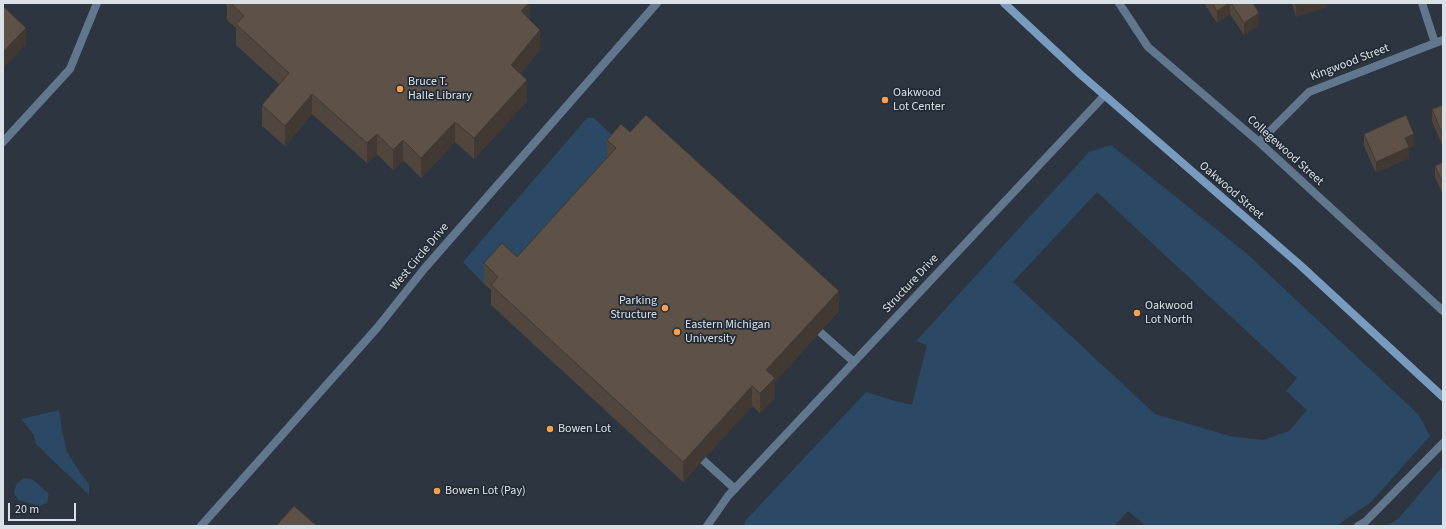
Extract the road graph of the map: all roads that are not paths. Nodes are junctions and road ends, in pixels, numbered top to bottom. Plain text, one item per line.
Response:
1 (97, 3) edge
2 (657, 3) edge
3 (1004, 3) edge
4 (1119, 3) edge
5 (1422, 3) edge
6 (1439, 41) edge
7 (1104, 96) junction
8 (3, 142) edge
9 (1259, 142) junction
10 (1443, 310) edge
11 (820, 332) edge
12 (854, 362) junction
13 (1443, 397) edge
14 (1443, 443) edge
15 (703, 460) edge
16 (735, 489) junction
17 (201, 526) edge
18 (707, 526) edge
19 (1358, 526) edge

1 - 8 street
2 - 17 street, West Circle Drive
3 - 7 street, Oakwood Street
4 - 9 street, Collegewood Street
5 - 6 street
6 - 9 street, Kingwood Street
7 - 12 street, Structure Drive
7 - 13 street, Oakwood Street
9 - 10 street, Collegewood Street
11 - 12 street
12 - 16 street, Structure Drive
14 - 19 street
15 - 16 street
16 - 18 street, Structure Drive

